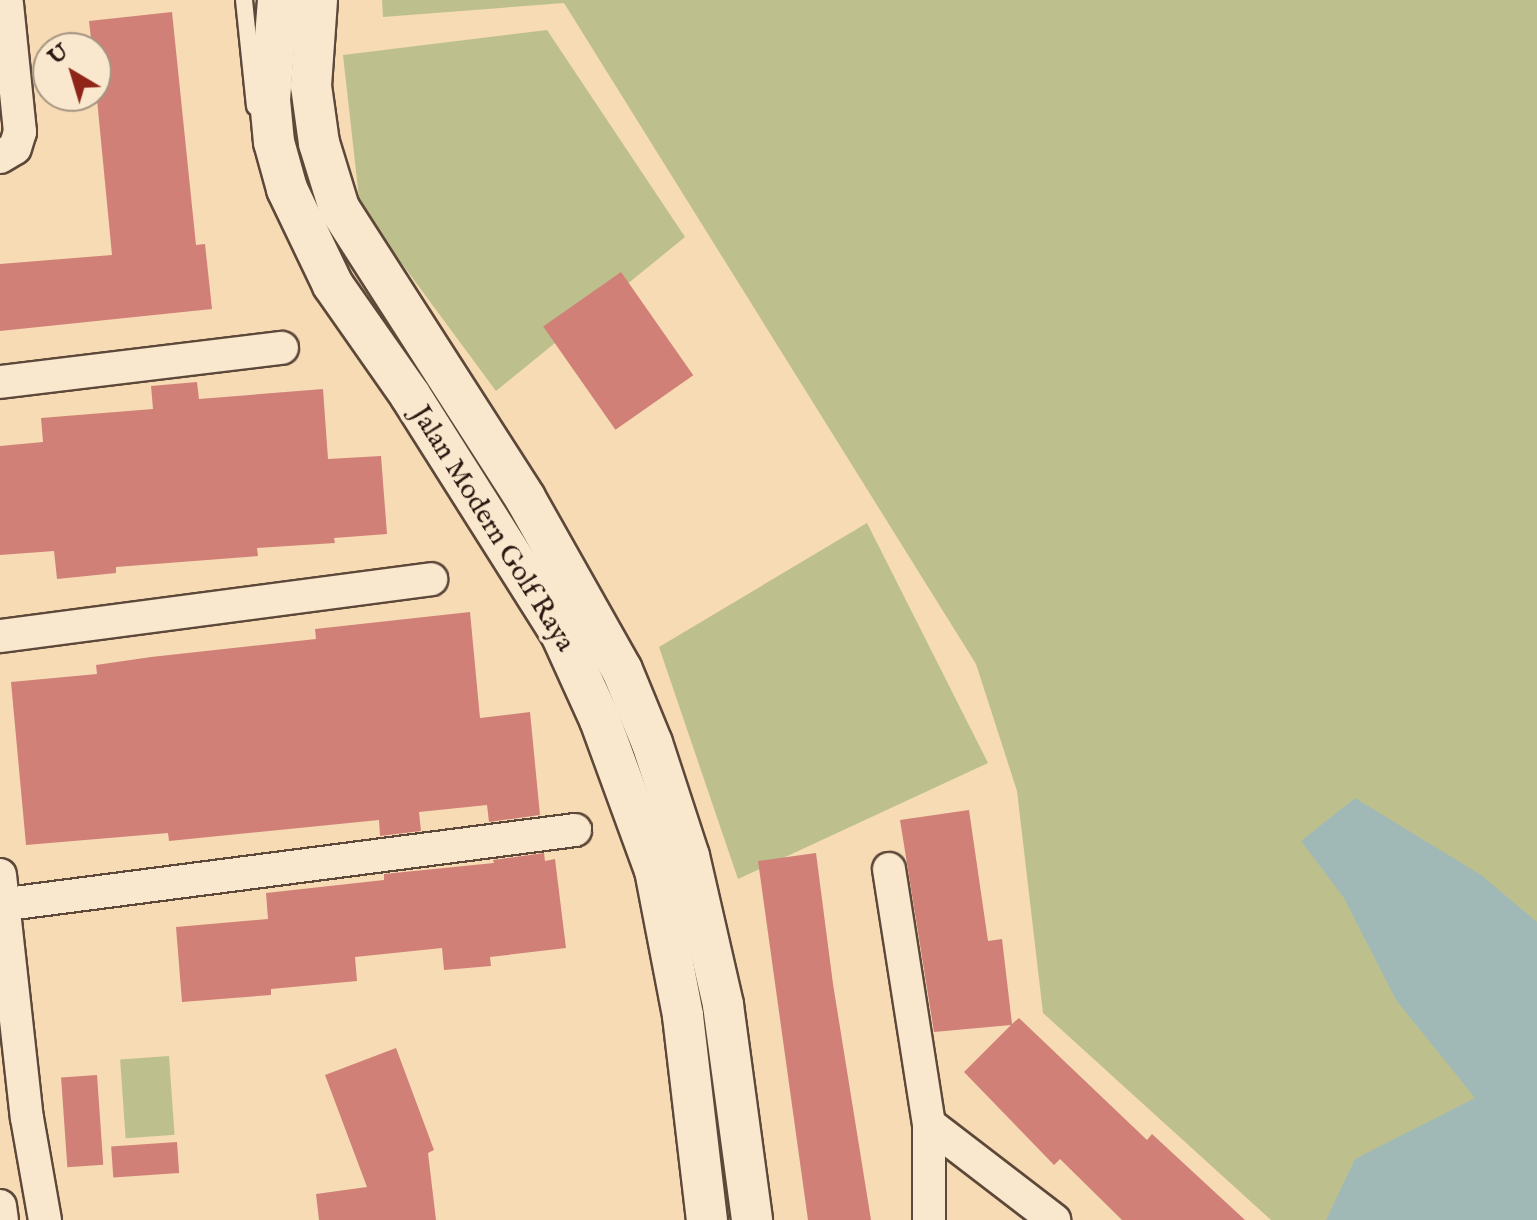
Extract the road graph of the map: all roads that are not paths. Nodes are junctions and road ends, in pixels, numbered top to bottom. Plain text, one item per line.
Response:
1 (244, 0) edge
2 (278, 0) edge
3 (317, 0) edge
4 (4, 6) edge
5 (274, 142) junction
6 (0, 157) edge
7 (282, 348) dead end
8 (0, 382) edge
9 (431, 579) dead end
10 (0, 636) edge
11 (575, 830) dead end
12 (889, 869) dead end
13 (2, 895) edge
14 (14, 1120) edge
15 (929, 1124) junction
16 (0, 1206) edge
17 (2, 1220) edge
18 (45, 1220) edge
19 (707, 1220) edge
20 (752, 1220) edge
21 (929, 1220) edge
22 (1054, 1220) edge

1 - 5 lane
2 - 5 street, Jalan Modern Golf Raya
3 - 20 street, Jalan Modern Golf Raya
4 - 6 street
5 - 19 street, Jalan Modern Golf Raya
7 - 8 street
9 - 10 street
11 - 13 street
12 - 15 street
13 - 14 street
14 - 18 street
15 - 21 street
15 - 22 street
16 - 17 street

